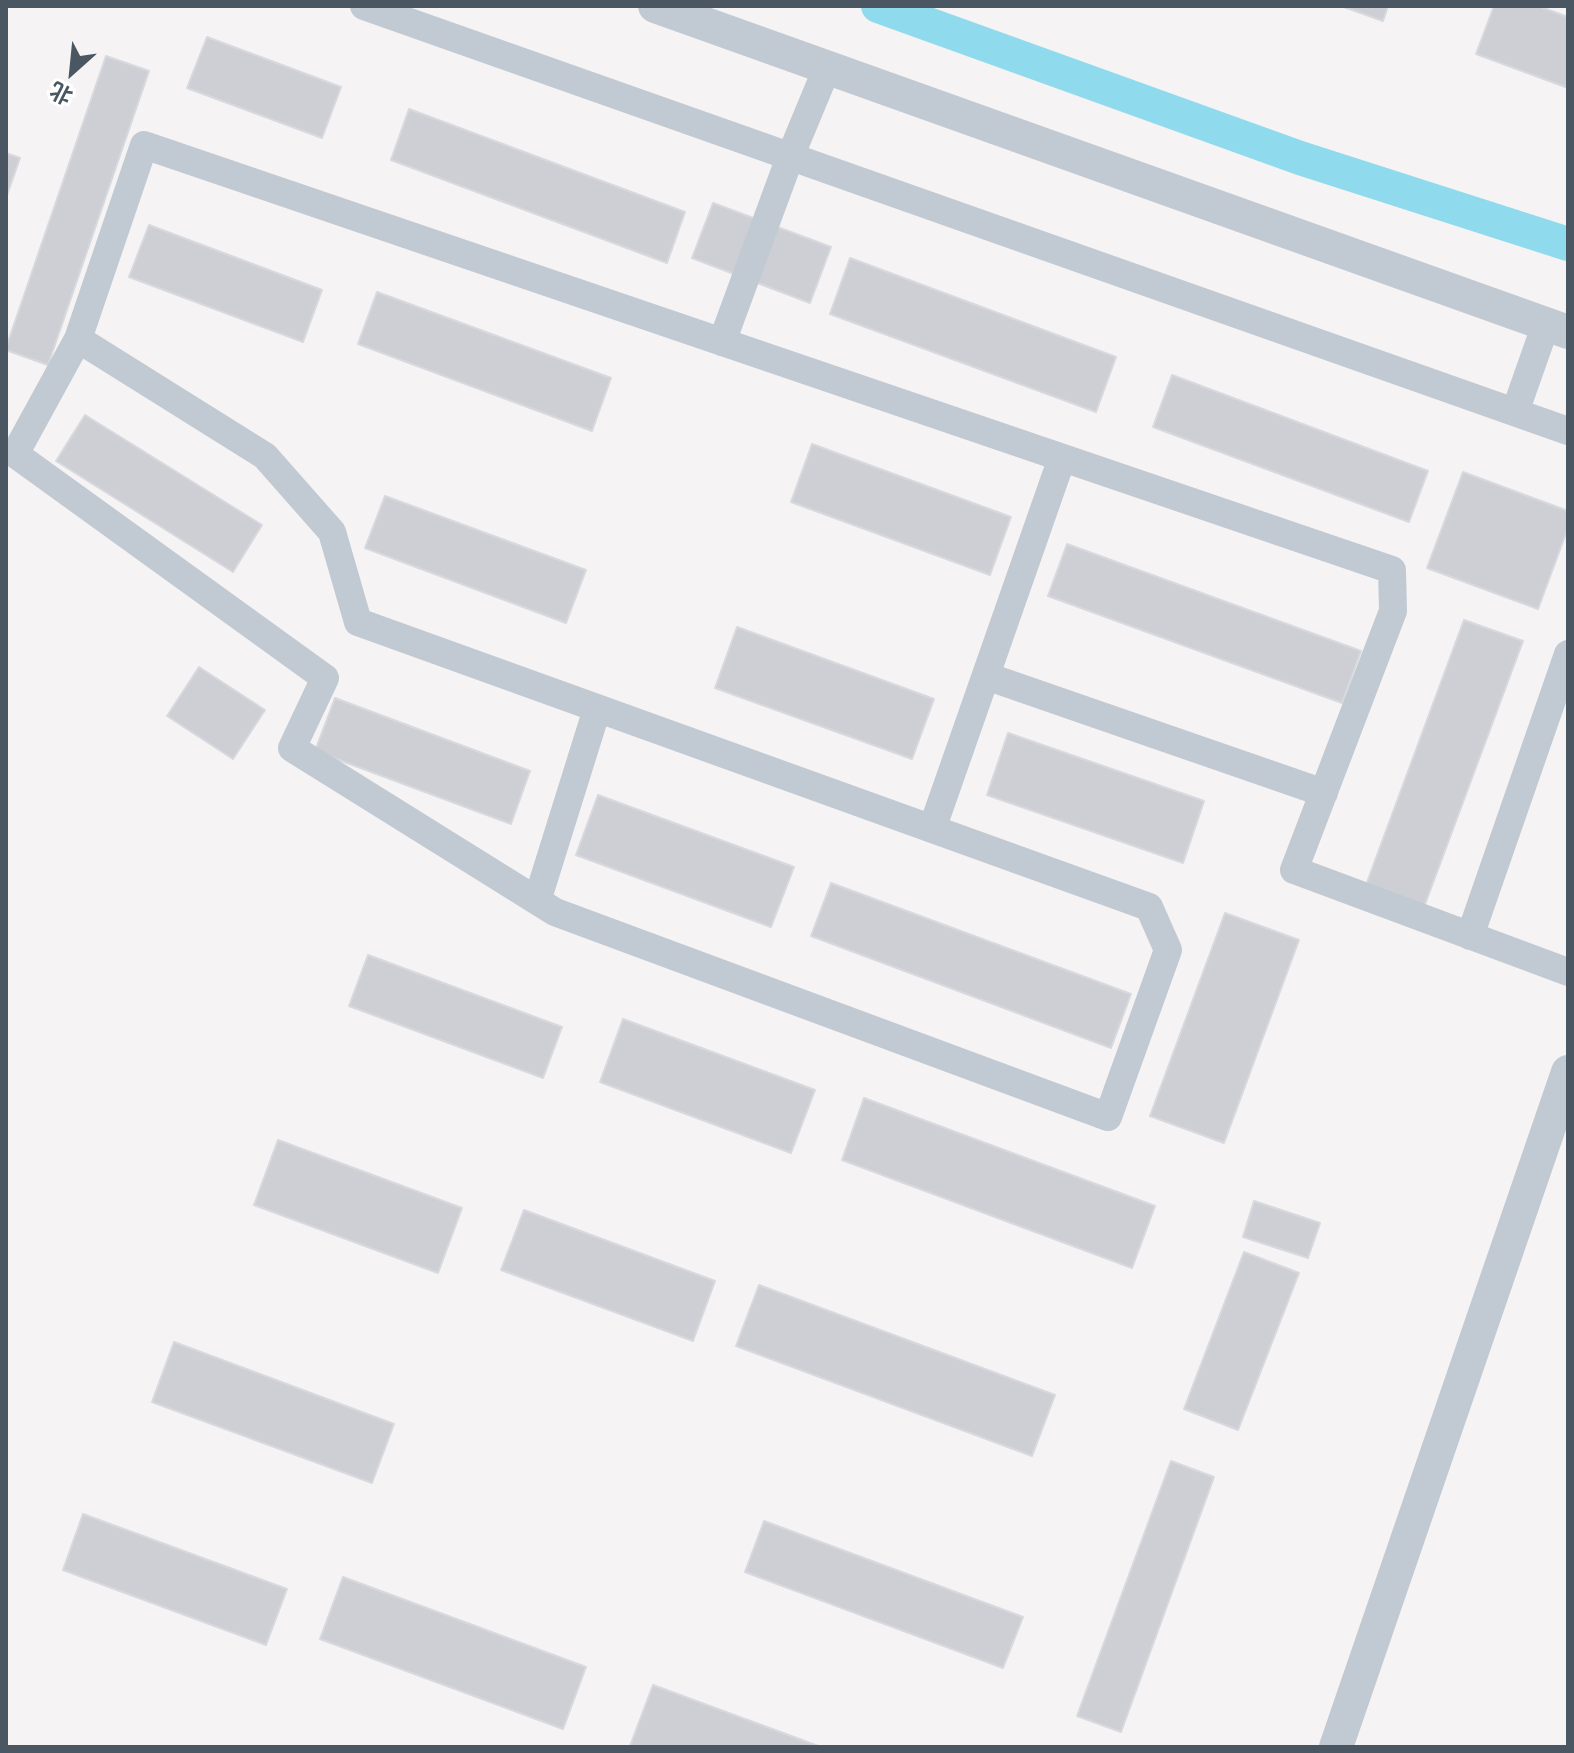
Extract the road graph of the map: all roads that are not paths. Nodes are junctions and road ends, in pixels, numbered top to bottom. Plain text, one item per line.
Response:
1 (364, 6) edge
2 (655, 6) edge
3 (827, 68) junction
4 (790, 157) junction
5 (1557, 328) edge
6 (78, 339) junction
7 (722, 342) junction
8 (1515, 412) junction
9 (1568, 431) edge
10 (1062, 458) junction
11 (1568, 654) edge
12 (986, 676) junction
13 (597, 709) junction
14 (1324, 793) junction
15 (932, 829) junction
16 (537, 901) junction
17 (1470, 936) junction
18 (1568, 972) edge
19 (1568, 1072) edge
20 (1336, 1747) edge

1 - 4 street
2 - 3 street
3 - 4 street
3 - 5 street
4 - 7 street
4 - 8 street
5 - 8 street
6 - 7 street
6 - 13 street
6 - 16 street
7 - 10 street
8 - 9 street
10 - 12 street
10 - 14 street
11 - 17 street
12 - 14 street
12 - 15 street
13 - 15 street
13 - 16 street
14 - 17 street
15 - 16 street
17 - 18 street
19 - 20 street

